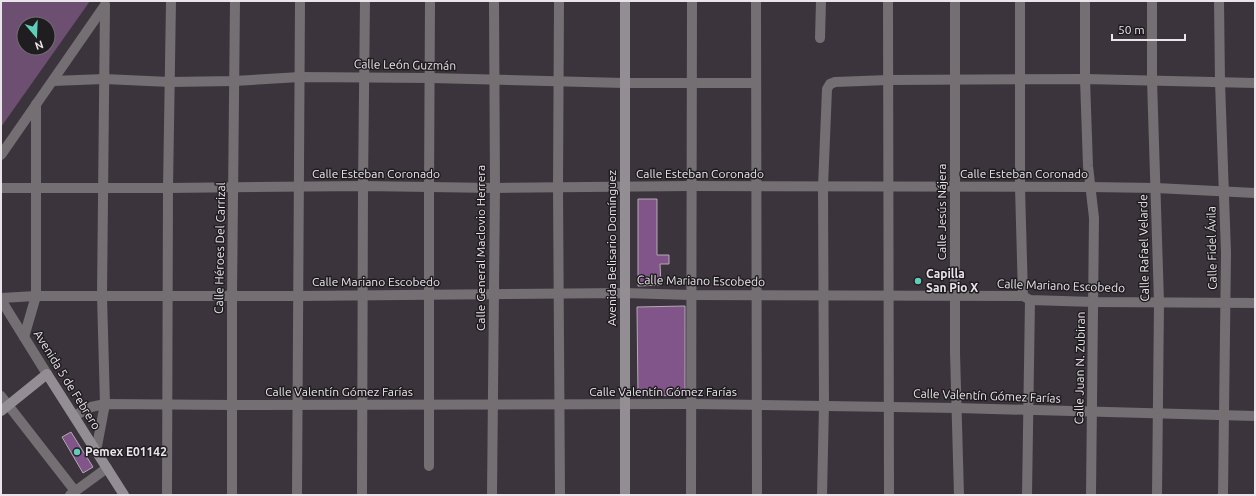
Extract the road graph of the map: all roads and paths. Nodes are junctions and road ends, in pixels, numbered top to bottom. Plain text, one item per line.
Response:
1 (171, 1) edge
2 (235, 1) edge
3 (300, 1) edge
4 (365, 1) edge
5 (430, 1) edge
6 (494, 1) edge
7 (558, 1) edge
8 (625, 1) edge
9 (692, 1) edge
10 (756, 1) edge
11 (821, 1) edge
12 (888, 1) edge
13 (955, 1) edge
14 (1020, 1) edge
15 (1085, 1) edge
16 (1152, 1) edge
17 (1219, 1) edge
18 (106, 3) edge
19 (820, 38) dead end
20 (300, 77) junction
21 (365, 78) junction
22 (430, 78) junction
23 (104, 79) junction
24 (1020, 79) junction
25 (1085, 79) junction
26 (494, 80) junction
27 (888, 80) junction
28 (955, 80) junction
29 (1152, 80) junction
30 (53, 81) junction
31 (234, 81) junction
32 (558, 81) junction
33 (170, 82) junction
34 (624, 82) junction
35 (1220, 82) junction
36 (1255, 82) edge
37 (692, 83) junction
38 (756, 83) junction
39 (36, 104) junction
40 (1, 155) edge
41 (299, 186) junction
42 (363, 186) junction
43 (691, 186) junction
44 (36, 187) junction
45 (234, 187) junction
46 (429, 187) junction
47 (624, 187) junction
48 (757, 187) junction
49 (823, 187) junction
50 (887, 187) junction
51 (954, 187) junction
52 (1020, 187) junction
53 (1090, 187) junction
54 (1, 188) edge
55 (102, 188) junction
56 (168, 188) junction
57 (495, 188) junction
58 (558, 188) junction
59 (1156, 188) junction
60 (1224, 192) junction
61 (1255, 192) edge
62 (559, 293) junction
63 (625, 293) junction
64 (168, 295) junction
65 (363, 295) junction
66 (429, 295) junction
67 (494, 295) junction
68 (690, 295) junction
69 (757, 295) junction
70 (823, 295) junction
71 (36, 296) junction
72 (102, 296) junction
73 (232, 296) junction
74 (298, 296) junction
75 (889, 296) junction
76 (955, 296) junction
77 (1026, 298) junction
78 (1, 299) edge
79 (1094, 302) junction
80 (1159, 302) junction
81 (1225, 302) junction
82 (1255, 303) edge
83 (24, 338) junction
84 (47, 374) junction
85 (1, 396) edge
86 (105, 404) junction
87 (168, 404) junction
88 (299, 404) junction
89 (625, 404) junction
90 (691, 404) junction
91 (233, 405) junction
92 (363, 405) junction
93 (429, 405) junction
94 (493, 405) junction
95 (560, 405) junction
96 (756, 405) junction
97 (824, 405) junction
98 (888, 406) junction
99 (5, 408) edge
100 (957, 408) junction
101 (1029, 410) junction
102 (1093, 412) junction
103 (1158, 414) junction
104 (1224, 415) junction
105 (74, 416) junction
106 (1255, 416) edge
107 (96, 451) junction
108 (429, 466) dead end
109 (107, 468) junction
110 (73, 493) edge
111 (124, 495) edge
112 (168, 495) edge
113 (232, 495) edge
114 (297, 495) edge
115 (362, 495) edge
116 (492, 495) edge
117 (560, 495) edge
118 (625, 495) edge
119 (691, 495) edge
120 (757, 495) edge
121 (822, 495) edge
122 (888, 495) edge
123 (959, 495) edge
124 (1027, 495) edge
125 (1091, 495) edge
126 (1157, 495) edge
127 (1223, 495) edge

1 - 33 street
2 - 31 street, Calle Héroes Del Carrizal
3 - 20 street
4 - 21 street
5 - 22 street
6 - 26 street, Calle General Maclovio Herrera
7 - 32 street
8 - 34 street, Avenida Belisario Domínguez
9 - 37 street
10 - 38 street
11 - 19 street
12 - 27 street
13 - 28 street, Calle Jesús Nájera
14 - 24 street
15 - 25 street, Calle Juan N. Zubiran
16 - 29 street, Calle Rafael Velarde
17 - 35 street, Calle Fidel Ávila
18 - 23 street
18 - 30 street
20 - 21 street, Calle León Guzmán
20 - 31 street, Calle León Guzmán
20 - 41 street
21 - 22 street, Calle León Guzmán
21 - 42 street
22 - 26 street, Calle León Guzmán
22 - 46 street
23 - 30 street, Calle León Guzmán
23 - 33 street, Calle León Guzmán
23 - 55 street
24 - 25 street
24 - 28 street
24 - 52 street
25 - 29 street
25 - 53 street, Calle Juan N. Zubiran
26 - 32 street, Calle León Guzmán
26 - 57 street, Calle General Maclovio Herrera
27 - 28 street
27 - 49 street
27 - 50 street
28 - 51 street, Calle Jesús Nájera
29 - 35 street
29 - 59 street, Calle Rafael Velarde
30 - 39 street
31 - 33 street, Calle León Guzmán
31 - 45 street, Calle Héroes Del Carrizal
32 - 34 street, Calle León Guzmán
32 - 58 street
33 - 56 street
34 - 37 street, Calle León Guzmán
34 - 47 street, Avenida Belisario Domínguez
35 - 36 street
35 - 60 street, Calle Fidel Ávila
37 - 38 street, Calle León Guzmán
37 - 43 street
38 - 48 street
39 - 40 street
39 - 44 street
41 - 42 street, Calle Esteban Coronado
41 - 45 street, Calle Esteban Coronado
41 - 74 street
42 - 46 street, Calle Esteban Coronado
42 - 65 street
43 - 47 street, Calle Esteban Coronado
43 - 48 street, Calle Esteban Coronado
43 - 68 street
44 - 54 street, Calle Esteban Coronado
44 - 55 street, Calle Esteban Coronado
44 - 71 street
45 - 56 street, Calle Esteban Coronado
45 - 73 street, Calle Héroes Del Carrizal
46 - 57 street, Calle Esteban Coronado
46 - 66 street
47 - 58 street, Calle Esteban Coronado
47 - 63 street, Avenida Belisario Domínguez
48 - 49 street, Calle Esteban Coronado
48 - 69 street
49 - 50 street, Calle Esteban Coronado
49 - 70 street
50 - 51 street, Calle Esteban Coronado
50 - 75 street
51 - 52 street, Calle Esteban Coronado
51 - 76 street, Calle Jesús Nájera
52 - 53 street, Calle Esteban Coronado
52 - 77 street
53 - 59 street, Calle Esteban Coronado
53 - 79 street, Calle Juan N. Zubiran
55 - 56 street, Calle Esteban Coronado
55 - 72 street
56 - 64 street
57 - 58 street, Calle Esteban Coronado
57 - 67 street, Calle General Maclovio Herrera
58 - 62 street
59 - 60 street, Calle Esteban Coronado
59 - 80 street, Calle Rafael Velarde
60 - 61 street, Calle Esteban Coronado
60 - 81 street, Calle Fidel Ávila
62 - 63 street, Calle Mariano Escobedo
62 - 67 street, Calle Mariano Escobedo
62 - 95 street
63 - 68 street, Calle Mariano Escobedo
63 - 89 street, Avenida Belisario Domínguez
64 - 72 street, Calle Mariano Escobedo
64 - 73 street, Calle Mariano Escobedo
64 - 87 street
65 - 66 street, Calle Mariano Escobedo
65 - 74 street, Calle Mariano Escobedo
65 - 92 street
66 - 67 street, Calle Mariano Escobedo
66 - 93 street
67 - 94 street, Calle General Maclovio Herrera
68 - 69 street, Calle Mariano Escobedo
68 - 90 street
69 - 70 street, Calle Mariano Escobedo
69 - 96 street
70 - 75 street, Calle Mariano Escobedo
70 - 97 street
71 - 72 street, Calle Mariano Escobedo
71 - 78 street, Calle Mariano Escobedo
71 - 83 street
72 - 86 street
73 - 74 street, Calle Mariano Escobedo
73 - 91 street, Calle Héroes Del Carrizal
74 - 88 street
75 - 76 street, Calle Mariano Escobedo
75 - 98 street
76 - 77 street, Calle Mariano Escobedo
76 - 100 street, Calle Jesús Nájera
77 - 79 street, Calle Mariano Escobedo
77 - 101 street
78 - 83 street, Avenida 5 de Febrero
79 - 80 street, Calle Mariano Escobedo
79 - 102 street, Calle Juan N. Zubiran
80 - 81 street, Calle Mariano Escobedo
80 - 103 street, Calle Rafael Velarde
81 - 82 street, Calle Mariano Escobedo
81 - 104 street, Calle Fidel Ávila
83 - 84 street, Avenida 5 de Febrero
84 - 99 street
84 - 105 street, Avenida 5 de Febrero
85 - 99 street
86 - 87 street, Calle Valentín Gómez Farías
86 - 105 street, Calle Valentín Gómez Farías
86 - 107 street
87 - 91 street, Calle Valentín Gómez Farías
87 - 112 street
88 - 91 street, Calle Valentín Gómez Farías
88 - 92 street, Calle Valentín Gómez Farías
88 - 114 street
89 - 90 street, Calle Valentín Gómez Farías
89 - 95 street, Calle Valentín Gómez Farías
89 - 118 street, Avenida Belisario Domínguez
90 - 96 street, Calle Valentín Gómez Farías
90 - 119 street
91 - 113 street, Calle Héroes Del Carrizal
92 - 93 street, Calle Valentín Gómez Farías
92 - 115 street
93 - 94 street, Calle Valentín Gómez Farías
93 - 108 street
94 - 95 street, Calle Valentín Gómez Farías
94 - 116 street, Calle General Maclovio Herrera
95 - 117 street
96 - 97 street, Calle Valentín Gómez Farías
96 - 120 street
97 - 98 street, Calle Valentín Gómez Farías
97 - 121 street
98 - 100 street, Calle Valentín Gómez Farías
98 - 122 street
99 - 110 street
100 - 101 street, Calle Valentín Gómez Farías
100 - 123 street, Calle Jesús Nájera
101 - 102 street, Calle Valentín Gómez Farías
101 - 124 street
102 - 103 street, Calle Valentín Gómez Farías
102 - 125 street, Calle Juan N. Zubiran
103 - 104 street, Calle Valentín Gómez Farías
103 - 126 street, Calle Rafael Velarde
104 - 106 street, Calle Valentín Gómez Farías
104 - 127 street, Calle Fidel Ávila
105 - 107 street, Avenida 5 de Febrero
107 - 109 street, Avenida 5 de Febrero
109 - 110 street
109 - 111 street, Avenida 5 de Febrero

